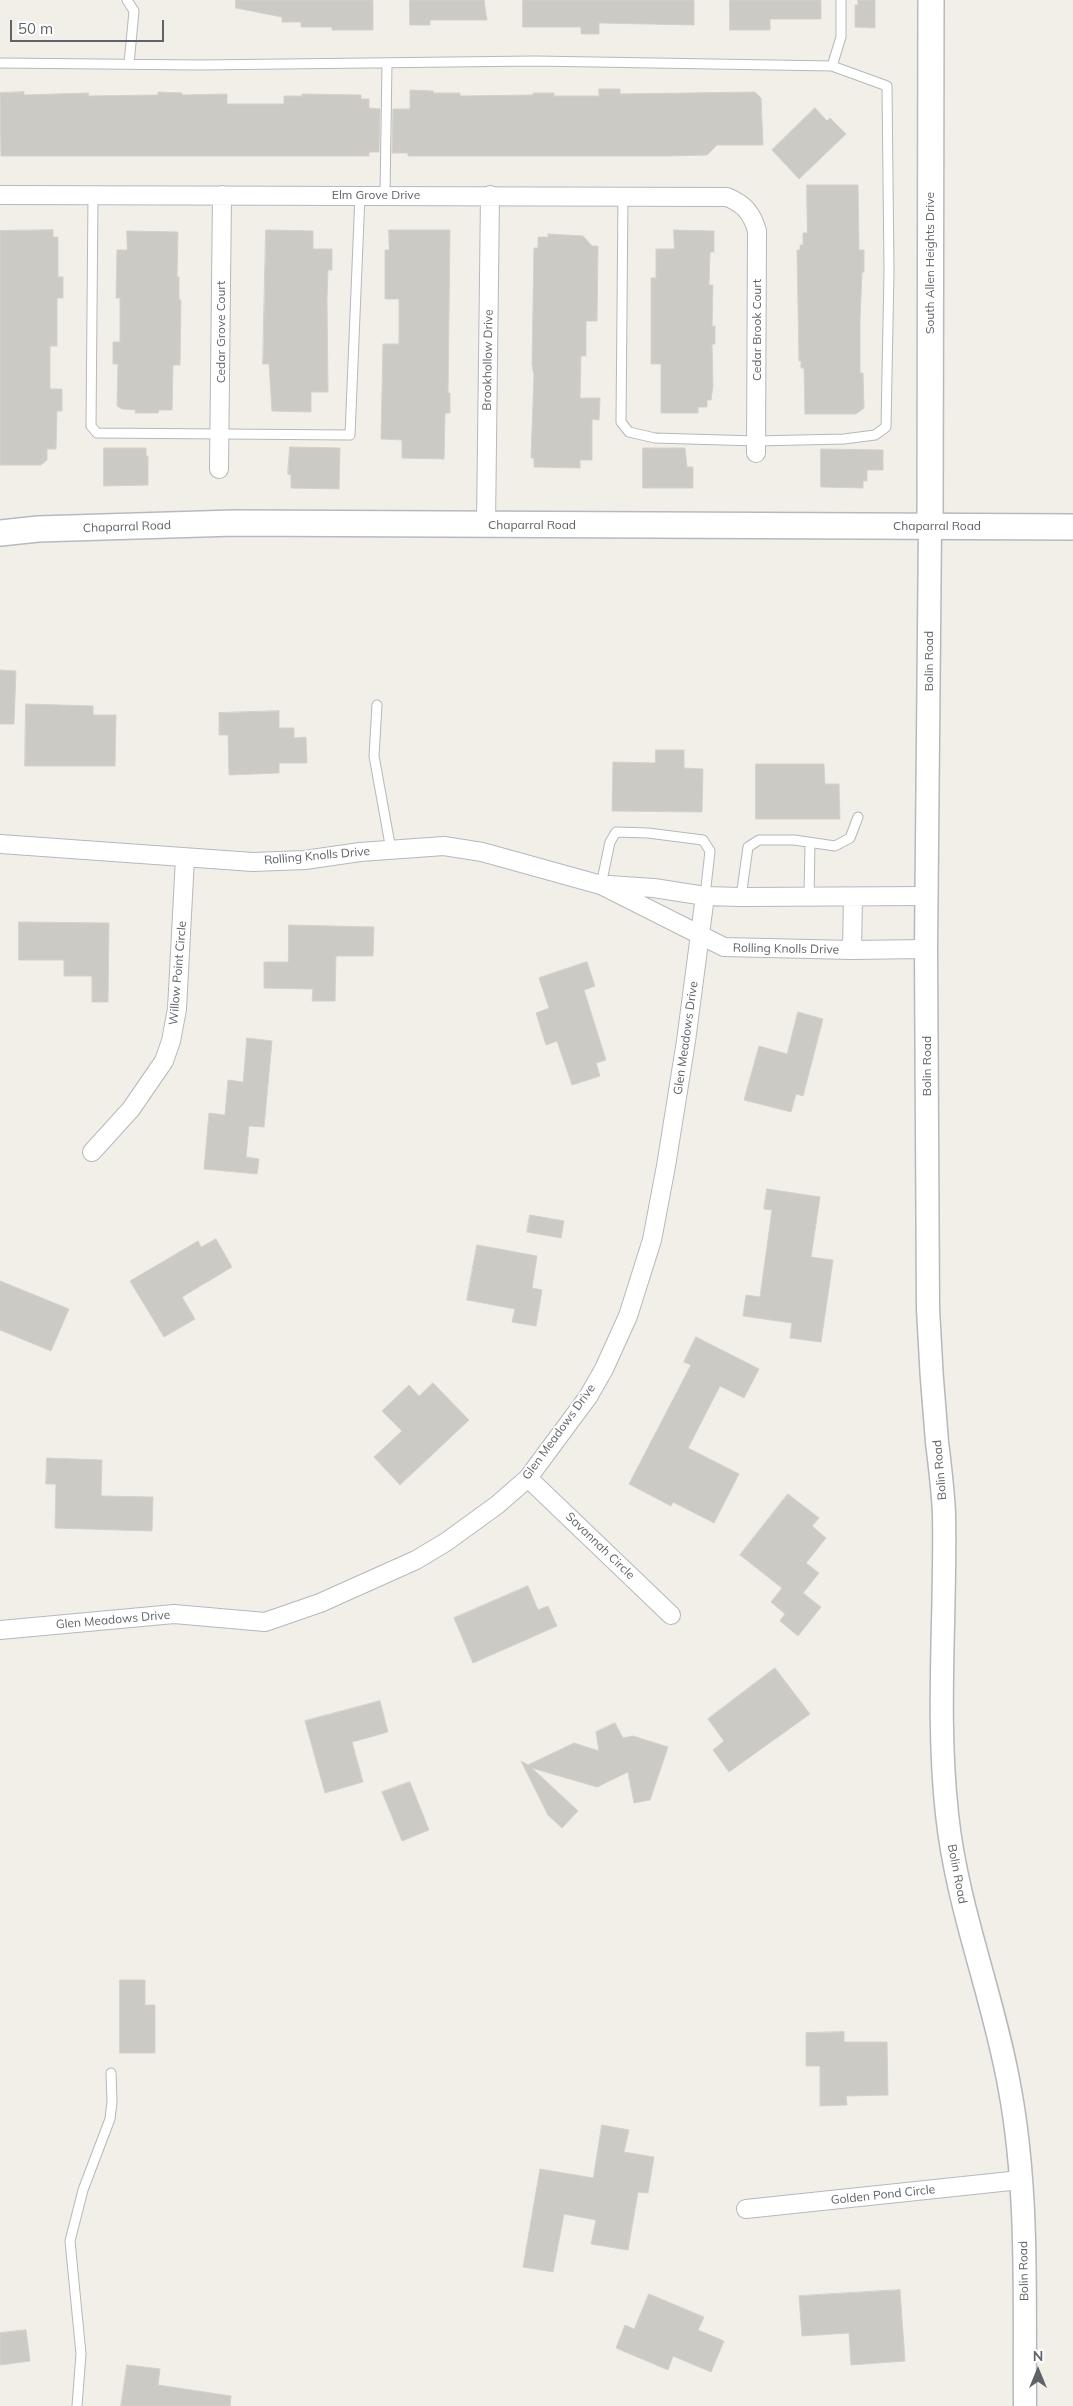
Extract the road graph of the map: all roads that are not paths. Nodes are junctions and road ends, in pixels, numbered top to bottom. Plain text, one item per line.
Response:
1 (127, 0) edge
2 (841, 0) edge
3 (931, 0) edge
4 (0, 63) edge
5 (387, 63) junction
6 (129, 64) junction
7 (832, 66) junction
8 (0, 195) edge
9 (93, 195) junction
10 (222, 195) junction
11 (360, 195) junction
12 (385, 195) junction
13 (490, 195) junction
14 (623, 195) junction
15 (747, 209) joint
16 (220, 435) junction
17 (756, 447) junction
18 (219, 468) dead end
19 (486, 525) junction
20 (930, 526) junction
21 (1070, 528) edge
22 (0, 533) edge
23 (376, 705) dead end
24 (858, 817) dead end
25 (810, 843) junction
26 (0, 844) edge
27 (392, 850) junction
28 (186, 858) junction
29 (601, 885) junction
30 (705, 896) junction
31 (927, 896) junction
32 (741, 897) junction
33 (809, 897) junction
34 (854, 897) junction
35 (700, 936) junction
36 (926, 949) junction
37 (852, 950) junction
38 (92, 1152) dead end
39 (528, 1478) junction
40 (671, 1615) dead end
41 (0, 1630) edge
42 (111, 2073) dead end
43 (1020, 2180) junction
44 (746, 2209) dead end
45 (77, 2406) edge
46 (1025, 2406) edge

1 - 6 lane
2 - 7 lane
3 - 20 main road, South Allen Heights Drive
4 - 6 lane
5 - 6 lane
5 - 7 lane
5 - 12 lane
7 - 17 lane
8 - 9 street, Elm Grove Drive
9 - 10 street, Elm Grove Drive
9 - 16 lane
10 - 11 street, Elm Grove Drive
10 - 16 street, Cedar Grove Court
11 - 12 street, Elm Grove Drive
11 - 16 lane
12 - 13 street, Elm Grove Drive
13 - 14 street, Elm Grove Drive
13 - 19 street, Brookhollow Drive
14 - 15 street, Elm Grove Drive
14 - 17 lane
15 - 17 street, Cedar Brook Court
16 - 18 street, Cedar Grove Court
19 - 20 main road, Chaparral Road
19 - 22 main road, Chaparral Road
20 - 21 main road, Chaparral Road
20 - 31 street, Bolin Road
23 - 27 lane
24 - 25 lane
25 - 32 lane
25 - 33 lane
26 - 28 street, Rolling Knolls Drive
27 - 28 street, Rolling Knolls Drive
27 - 29 street, Rolling Knolls Drive
28 - 38 street, Willow Point Circle
29 - 30 street, Rolling Knolls Drive
29 - 30 lane
29 - 35 street, Rolling Knolls Drive
30 - 32 street, Rolling Knolls Drive
30 - 35 street, Glen Meadows Drive
31 - 34 street, Rolling Knolls Drive
31 - 36 street, Bolin Road
32 - 33 street, Rolling Knolls Drive
33 - 34 street, Rolling Knolls Drive
34 - 37 street
35 - 37 street, Rolling Knolls Drive
35 - 39 street, Glen Meadows Drive
36 - 37 street, Rolling Knolls Drive
36 - 43 street, Bolin Road
39 - 40 street, Savannah Circle
39 - 41 street, Glen Meadows Drive
42 - 45 lane
43 - 44 street, Golden Pond Circle
43 - 46 street, Bolin Road

